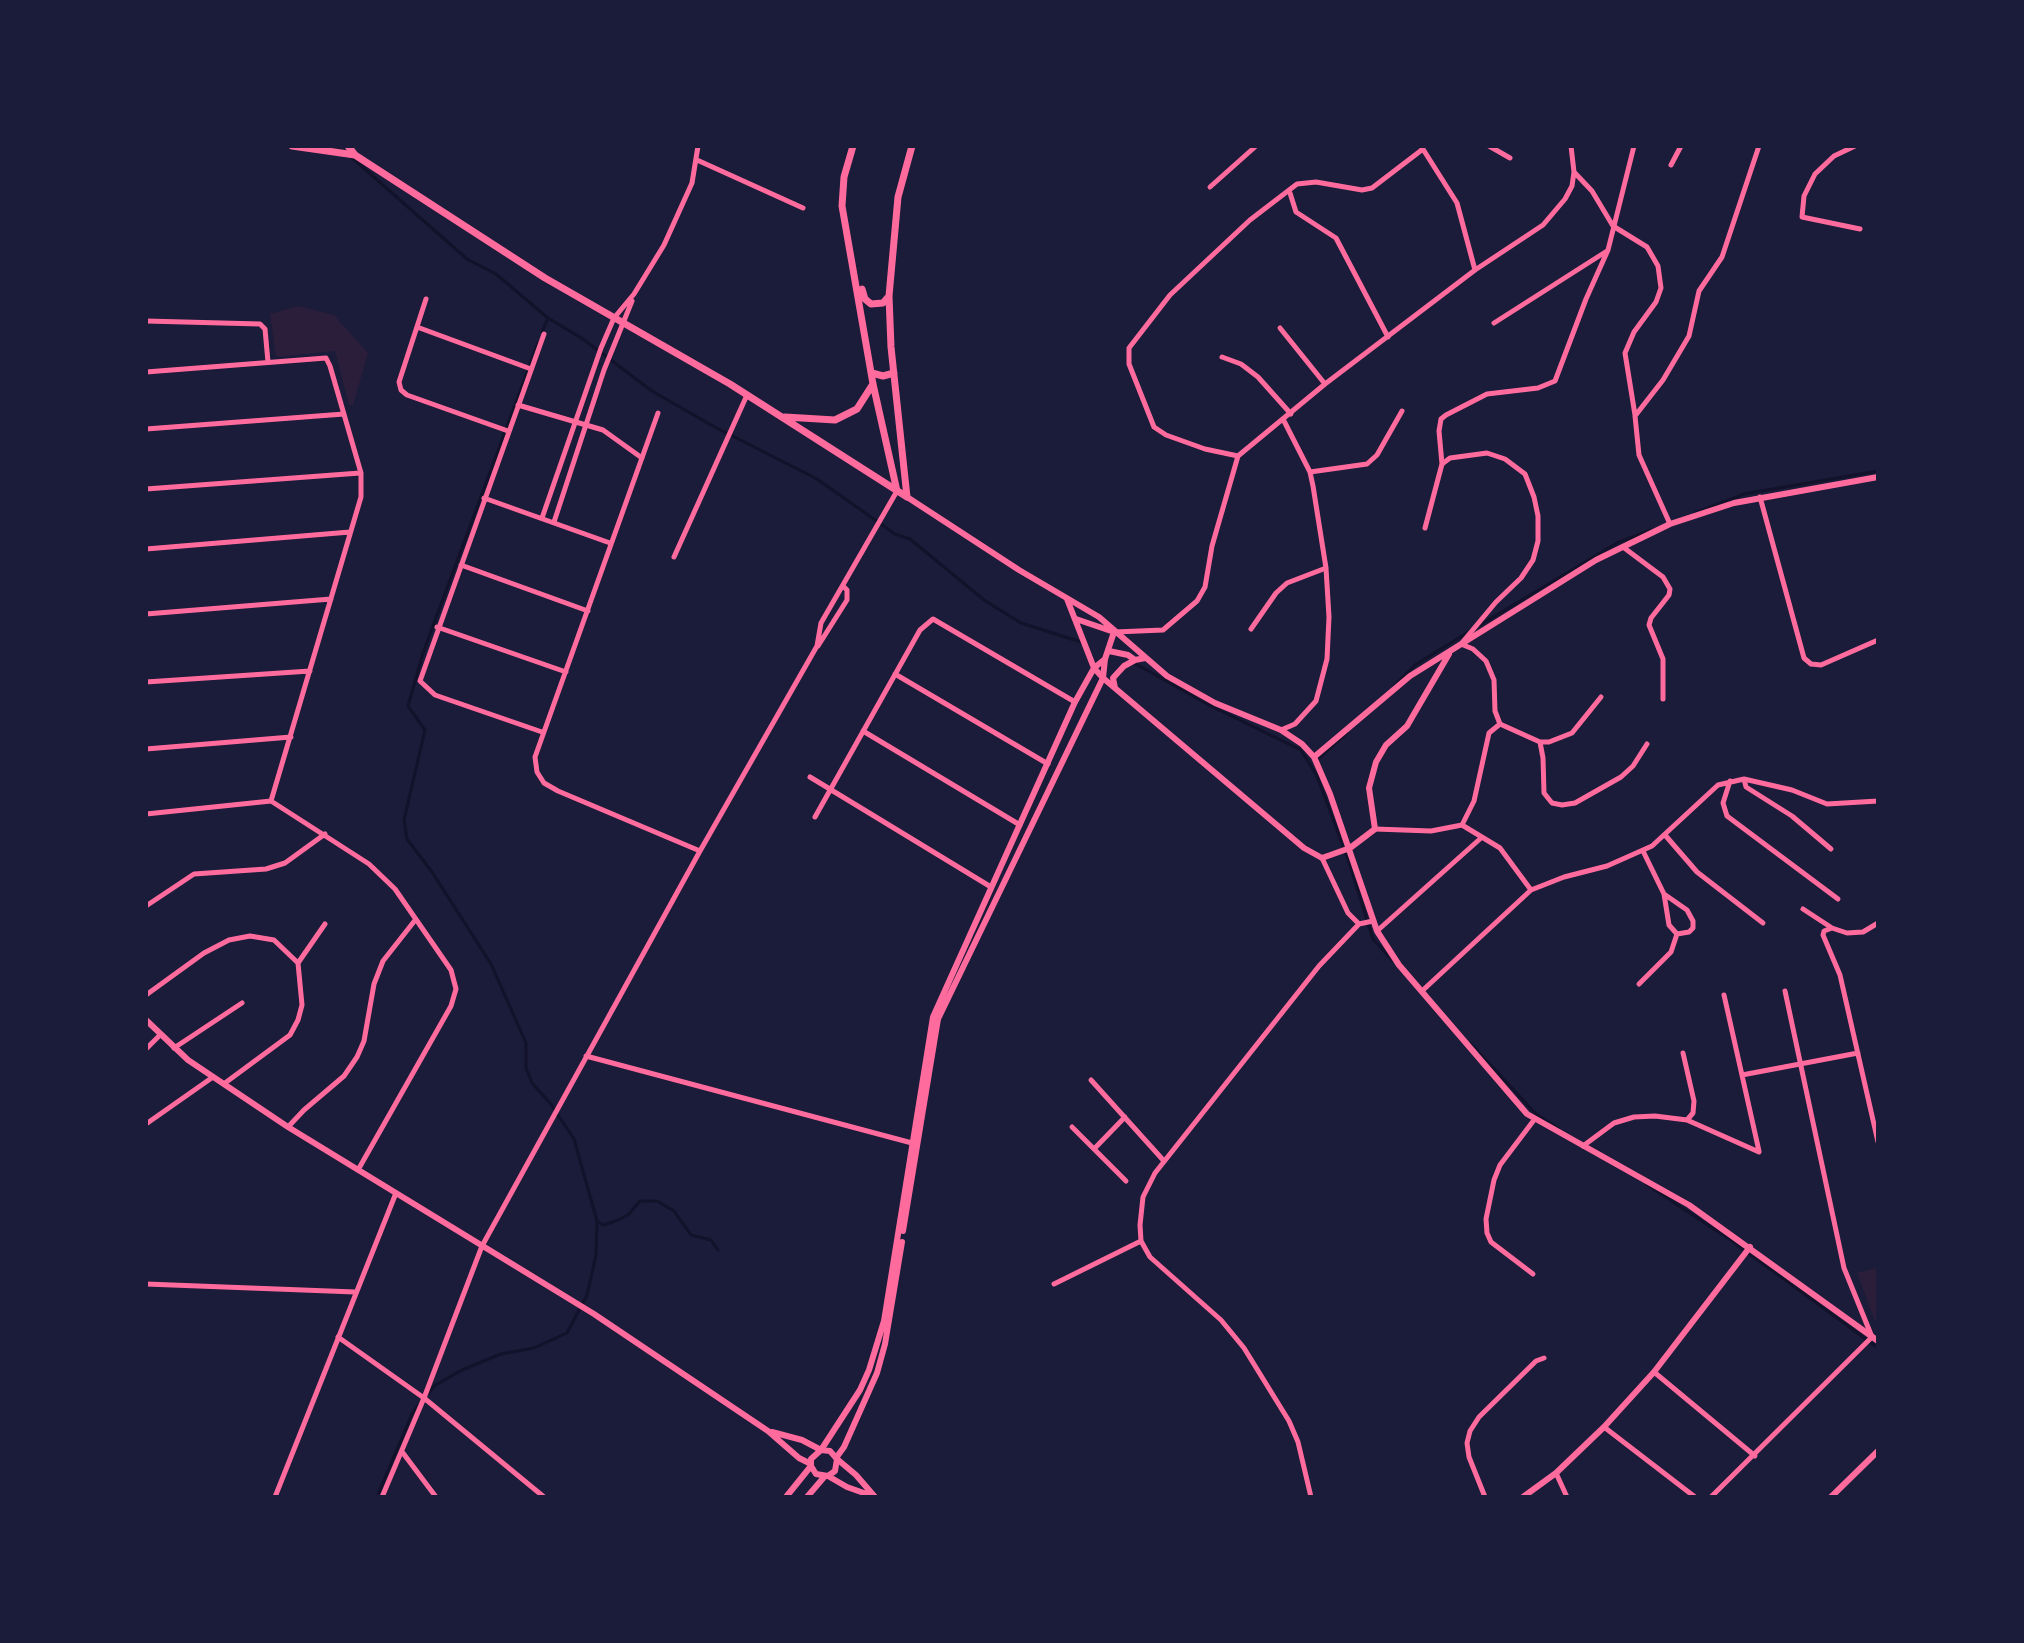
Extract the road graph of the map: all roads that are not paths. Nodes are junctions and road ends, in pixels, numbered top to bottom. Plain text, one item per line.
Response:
1 (292, 146) edge
2 (348, 146) edge
3 (698, 146) edge
4 (853, 146) edge
5 (912, 146) edge
6 (1256, 146) edge
7 (1489, 146) edge
8 (1571, 146) edge
9 (1634, 146) edge
10 (1681, 146) edge
11 (1759, 146) edge
12 (1855, 146) edge
13 (1422, 148) edge
14 (321, 149) edge
15 (355, 155) junction
16 (1510, 158) dead end
17 (697, 160) junction
18 (1671, 165) dead end
19 (1574, 172) junction
20 (1210, 187) dead end
21 (1290, 192) junction
22 (803, 208) dead end
23 (1613, 226) junction
24 (1860, 229) dead end
25 (1608, 250) junction
26 (852, 262) junction
27 (1475, 270) junction
28 (634, 294) junction
29 (889, 296) junction
30 (426, 299) dead end
31 (614, 318) junction
32 (146, 321) edge
33 (624, 322) junction
34 (1494, 323) dead end
35 (417, 327) junction
36 (1280, 328) dead end
37 (544, 334) dead end
38 (1388, 337) junction
39 (1222, 357) dead end
40 (268, 362) junction
41 (531, 369) junction
42 (146, 372) edge
43 (872, 373) junction
44 (894, 373) junction
45 (873, 384) junction
46 (1325, 384) junction
47 (747, 395) junction
48 (518, 405) junction
49 (1402, 411) dead end
50 (658, 413) dead end
51 (344, 414) junction
52 (1291, 414) junction
53 (1635, 416) junction
54 (782, 417) junction
55 (576, 420) junction
56 (1284, 421) junction
57 (586, 423) junction
58 (146, 429) edge
59 (508, 431) junction
60 (1238, 456) junction
61 (642, 458) junction
62 (1442, 464) junction
63 (1310, 472) junction
64 (361, 473) junction
65 (1878, 477) edge
66 (146, 489) edge
67 (897, 491) junction
68 (1759, 496) junction
69 (907, 497) junction
70 (484, 498) junction
71 (542, 518) junction
72 (554, 522) junction
73 (1670, 524) junction
74 (1425, 528) dead end
75 (350, 532) junction
76 (610, 543) junction
77 (1623, 547) junction
78 (146, 549) edge
79 (674, 557) dead end
80 (461, 565) junction
81 (1326, 568) junction
82 (842, 586) junction
83 (331, 599) junction
84 (1067, 599) junction
85 (588, 611) junction
86 (146, 614) edge
87 (1076, 618) junction
88 (437, 627) junction
89 (1251, 629) dead end
90 (1114, 632) junction
91 (1878, 640) edge
92 (1461, 644) junction
93 (817, 646) junction
94 (1109, 651) junction
95 (1451, 651) junction
96 (1145, 658) junction
97 (1105, 659) junction
98 (1135, 660) junction
99 (1094, 668) junction
100 (310, 671) junction
101 (566, 672) junction
102 (895, 674) junction
103 (1103, 678) junction
104 (146, 682) edge
105 (1115, 688) junction
106 (1601, 697) dead end
107 (1663, 699) dead end
108 (1075, 702) junction
109 (1500, 724) junction
110 (1281, 730) junction
111 (863, 731) junction
112 (542, 732) junction
113 (291, 737) junction
114 (1540, 742) junction
115 (1647, 744) dead end
116 (146, 749) edge
117 (1314, 757) junction
118 (1048, 764) junction
119 (810, 777) dead end
120 (1744, 779) junction
121 (1730, 780) junction
122 (831, 789) junction
123 (271, 801) junction
124 (1878, 801) edge
125 (146, 814) edge
126 (815, 817) dead end
127 (1020, 825) junction
128 (1462, 825) junction
129 (1375, 829) junction
130 (325, 834) junction
131 (1665, 835) junction
132 (1481, 838) junction
133 (1350, 848) junction
134 (1831, 849) dead end
135 (700, 851) junction
136 (1643, 851) junction
137 (1322, 858) junction
138 (991, 887) junction
139 (1531, 890) junction
140 (1664, 894) junction
141 (1838, 899) dead end
142 (146, 906) edge
143 (1803, 909) dead end
144 (416, 919) junction
145 (1373, 921) junction
146 (1763, 923) dead end
147 (1878, 923) edge
148 (325, 924) dead end
149 (1359, 924) junction
150 (1832, 928) junction
151 (1377, 931) junction
152 (1677, 934) junction
153 (298, 963) junction
154 (1639, 984) dead end
155 (1422, 991) junction
156 (1785, 991) dead end
157 (146, 995) edge
158 (1724, 995) dead end
159 (242, 1003) dead end
160 (146, 1020) edge
161 (160, 1035) junction
162 (174, 1048) junction
163 (146, 1049) edge
164 (1683, 1053) dead end
165 (1858, 1053) junction
166 (586, 1056) junction
167 (1799, 1063) junction
168 (1742, 1075) junction
169 (213, 1077) junction
170 (1091, 1080) dead end
171 (225, 1083) junction
172 (1125, 1117) junction
173 (1534, 1120) junction
174 (1687, 1120) junction
175 (146, 1124) edge
176 (288, 1127) junction
177 (1072, 1127) dead end
178 (1878, 1142) edge
179 (912, 1143) junction
180 (1583, 1146) junction
181 (1094, 1149) junction
182 (1164, 1161) junction
183 (358, 1170) junction
184 (1126, 1181) dead end
185 (396, 1193) junction
186 (1141, 1241) junction
187 (482, 1246) junction
188 (1750, 1247) junction
189 (1533, 1274) dead end
190 (146, 1284) edge
191 (1054, 1284) dead end
192 (355, 1292) junction
193 (338, 1337) junction
194 (1875, 1339) edge
195 (1544, 1358) dead end
196 (1654, 1372) junction
197 (424, 1398) junction
198 (1604, 1427) junction
199 (768, 1431) junction
200 (821, 1450) junction
201 (1878, 1451) edge
202 (402, 1452) junction
203 (1755, 1456) junction
204 (836, 1458) junction
205 (811, 1465) junction
206 (1556, 1473) junction
207 (826, 1476) junction
208 (275, 1497) edge
209 (382, 1497) edge
210 (436, 1497) edge
211 (544, 1497) edge
212 (786, 1497) edge
213 (807, 1497) edge
214 (875, 1497) edge
215 (1311, 1497) edge
216 (1485, 1497) edge
217 (1523, 1497) edge
218 (1567, 1497) edge
219 (1695, 1497) edge
220 (1711, 1497) edge
221 (1831, 1497) edge

1 - 14 main road
2 - 15 main road
3 - 17 street
4 - 26 main road
5 - 29 main road
6 - 20 street
7 - 16 street
8 - 19 street
9 - 23 street
10 - 18 street
11 - 53 street
12 - 24 street
13 - 21 street
13 - 27 street
14 - 15 main road
15 - 31 main road
17 - 22 street
17 - 28 street
19 - 23 street
19 - 27 street
21 - 38 street
21 - 60 street
23 - 25 street
23 - 53 street
25 - 34 street
25 - 62 street
26 - 29 main road
26 - 43 main road
27 - 38 street
28 - 31 street
28 - 33 street
29 - 44 main road
30 - 35 street
31 - 33 main road
31 - 55 street
32 - 40 street
33 - 47 main road
33 - 57 street
35 - 41 street
35 - 59 street
36 - 46 street
37 - 41 street
38 - 46 street
39 - 52 street
40 - 42 street
40 - 51 street
41 - 48 street
43 - 44 main road
43 - 45 main road
44 - 69 main road
45 - 54 main road
45 - 67 main road
46 - 52 street
47 - 54 main road
47 - 79 street
48 - 55 street
48 - 59 street
49 - 63 street
50 - 61 street
51 - 58 street
51 - 64 street
52 - 56 street
53 - 73 street
54 - 67 main road
55 - 57 street
55 - 71 street
56 - 60 street
56 - 63 street
57 - 61 street
57 - 72 street
59 - 70 street
60 - 90 street
61 - 76 street
62 - 74 street
62 - 92 street
63 - 81 street
64 - 66 street
64 - 75 street
65 - 68 street
67 - 69 main road
67 - 82 street
68 - 73 street
68 - 91 street
69 - 84 street
70 - 71 street
70 - 80 street
71 - 72 street
72 - 76 street
73 - 77 street
75 - 78 street
75 - 83 street
76 - 85 street
77 - 92 street
77 - 107 street
80 - 85 street
80 - 88 street
81 - 89 street
81 - 110 street
82 - 93 street
82 - 93 street
83 - 86 street
83 - 100 street
84 - 87 street
84 - 90 street
85 - 101 street
87 - 90 street
87 - 99 street
88 - 101 street
88 - 112 street
90 - 94 street
90 - 96 street
92 - 95 street
92 - 109 street
93 - 135 street
94 - 97 street
94 - 98 street
95 - 117 street
95 - 129 street
96 - 98 street
96 - 110 street
97 - 99 street
97 - 103 street
98 - 105 street
99 - 103 street
99 - 108 street
100 - 104 street
100 - 113 street
101 - 112 street
102 - 108 street
102 - 111 street
102 - 118 street
103 - 105 street
103 - 204 street
105 - 137 street
106 - 114 street
108 - 118 street
109 - 114 street
109 - 128 street
110 - 117 street
111 - 122 street
111 - 127 street
112 - 135 street
113 - 116 street
113 - 123 street
114 - 115 street
117 - 133 street
118 - 127 street
119 - 122 street
120 - 121 street
120 - 124 street
120 - 134 street
121 - 131 street
121 - 141 street
122 - 126 street
122 - 138 street
123 - 125 street
123 - 130 street
127 - 138 street
128 - 129 street
128 - 132 street
129 - 133 street
130 - 142 street
130 - 144 street
131 - 136 street
131 - 146 street
132 - 139 street
132 - 151 street
133 - 137 street
133 - 145 street
135 - 166 street
136 - 139 street
136 - 140 street
137 - 149 street
138 - 179 street
139 - 155 street
140 - 152 street
140 - 152 street
143 - 150 street
144 - 176 street
144 - 183 street
145 - 149 street
145 - 151 street
147 - 150 street
148 - 153 street
149 - 182 street
150 - 165 street
151 - 155 street
152 - 154 street
153 - 157 street
153 - 171 street
155 - 173 street
156 - 167 street
158 - 168 street
159 - 162 street
160 - 161 street
161 - 162 street
161 - 163 street
162 - 169 street
164 - 174 street
165 - 167 street
165 - 178 street
166 - 179 street
166 - 187 street
167 - 168 street
167 - 194 street
168 - 174 street
169 - 171 street
169 - 175 street
170 - 172 street
171 - 176 street
172 - 181 street
172 - 182 street
173 - 180 street
173 - 189 street
174 - 180 street
176 - 183 street
177 - 181 street
179 - 200 street
180 - 188 street
181 - 184 street
182 - 186 street
183 - 185 street
185 - 187 street
185 - 192 street
186 - 191 street
186 - 215 street
187 - 197 street
187 - 199 street
188 - 194 street
188 - 196 street
190 - 192 street
192 - 193 street
193 - 197 street
193 - 208 street
194 - 203 street
195 - 216 street
196 - 198 street
196 - 203 street
197 - 202 street
197 - 211 street
198 - 206 street
198 - 219 street
199 - 200 street
199 - 205 street
200 - 204 street
200 - 205 street
201 - 221 street
202 - 209 street
202 - 210 street
203 - 220 street
204 - 207 street
204 - 214 street
205 - 207 street
205 - 212 street
206 - 217 street
206 - 218 street
207 - 213 street
207 - 214 street

